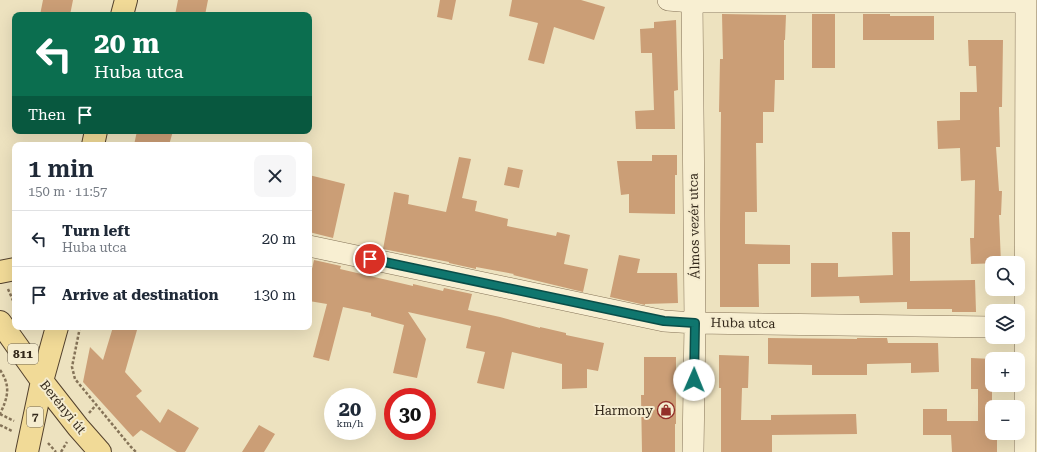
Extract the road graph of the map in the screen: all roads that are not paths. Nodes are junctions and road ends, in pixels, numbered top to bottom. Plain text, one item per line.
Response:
1 (126, 0) edge
2 (668, 0) edge
3 (692, 1) edge
4 (1026, 1) edge
5 (123, 12) edge
6 (312, 247) edge
7 (12, 270) edge
8 (0, 272) edge
9 (0, 322) edge
10 (695, 323) junction
11 (985, 327) edge
12 (1027, 328) edge
13 (56, 330) edge
14 (42, 381) junction
15 (27, 452) edge
16 (100, 452) edge
17 (693, 452) edge
18 (1025, 452) edge

1 - 5 main road
2 - 3 street
3 - 4 street
3 - 10 street, Álmos vezér utca
4 - 12 street
6 - 10 street, Huba utca
7 - 8 main road
9 - 14 main road, Berényi út / 811
10 - 11 street, Huba utca
10 - 17 street, Álmos vezér utca
12 - 18 street
13 - 14 main road, 7
14 - 15 main road, 7
14 - 16 main road, Berényi út

